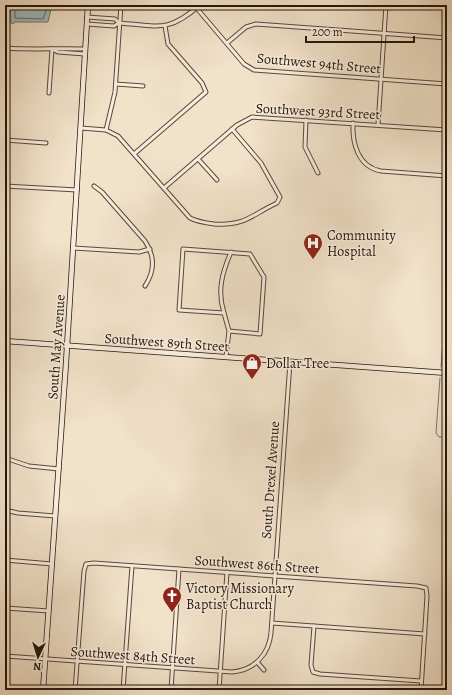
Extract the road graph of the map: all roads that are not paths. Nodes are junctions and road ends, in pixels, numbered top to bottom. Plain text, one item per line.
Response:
1 (88, 5) edge
2 (121, 5) edge
3 (200, 5) edge
4 (386, 5) edge
5 (195, 7) edge
6 (87, 17) junction
7 (119, 23) junction
8 (87, 24) junction
9 (165, 26) junction
10 (384, 33) junction
11 (447, 38) edge
12 (227, 43) junction
13 (5, 48) edge
14 (52, 50) junction
15 (85, 51) junction
16 (381, 79) junction
17 (116, 84) junction
18 (447, 84) edge
19 (143, 86) dead end
20 (49, 93) dead end
21 (306, 120) junction
22 (353, 124) junction
23 (378, 125) junction
24 (81, 128) junction
25 (232, 129) junction
26 (106, 130) junction
27 (447, 130) edge
28 (5, 140) edge
29 (46, 143) dead end
30 (134, 154) junction
31 (198, 159) junction
32 (318, 173) dead end
33 (447, 176) edge
34 (217, 180) dead end
35 (5, 186) edge
36 (94, 186) dead end
37 (164, 188) junction
38 (77, 190) junction
39 (73, 248) junction
40 (150, 249) junction
41 (232, 252) junction
42 (145, 286) dead end
43 (224, 313) junction
44 (229, 331) junction
45 (5, 342) edge
46 (67, 346) junction
47 (226, 357) junction
48 (290, 362) junction
49 (447, 373) edge
50 (5, 458) edge
51 (59, 468) junction
52 (5, 510) edge
53 (55, 516) junction
54 (5, 560) edge
55 (52, 564) junction
56 (132, 566) junction
57 (179, 569) junction
58 (227, 572) junction
59 (275, 576) junction
60 (5, 608) edge
61 (49, 611) junction
62 (272, 623) junction
63 (314, 626) junction
64 (425, 634) junction
65 (5, 656) edge
66 (45, 659) junction
67 (77, 662) junction
68 (257, 662) junction
69 (125, 665) junction
70 (172, 668) junction
71 (264, 670) dead end
72 (220, 672) junction
73 (421, 681) junction
74 (43, 690) edge
75 (75, 690) edge
76 (123, 690) edge
77 (171, 690) edge
78 (219, 690) edge
79 (421, 690) edge

1 - 6 main road, South May Avenue
2 - 7 street
3 - 5 street
4 - 10 street
5 - 9 street
5 - 12 street, Southwest 94th Street
6 - 7 street
6 - 8 main road, South May Avenue
7 - 8 street
7 - 9 street
7 - 17 street
8 - 15 main road, South May Avenue
9 - 30 street
10 - 11 street
10 - 12 street
10 - 16 street
12 - 16 street, Southwest 94th Street
13 - 14 street
14 - 15 street
14 - 20 street
15 - 24 main road, South May Avenue
16 - 18 street, Southwest 94th Street
16 - 23 street
17 - 19 street
17 - 26 street
21 - 22 street, Southwest 93rd Street
21 - 25 street, Southwest 93rd Street
21 - 32 street
22 - 23 street, Southwest 93rd Street
22 - 33 street
23 - 27 street, Southwest 93rd Street
24 - 26 street
24 - 38 main road, South May Avenue
25 - 31 street, Southwest 93rd Street
25 - 37 street
26 - 30 street
28 - 29 street
30 - 37 street
31 - 34 street
31 - 37 street, Southwest 93rd Street
35 - 38 street
36 - 40 street
38 - 39 main road, South May Avenue
39 - 40 street
39 - 46 main road, South May Avenue
40 - 42 street
41 - 43 street
41 - 43 street
41 - 44 street
43 - 44 street
44 - 47 street
45 - 46 main road, Southwest 89th Street
46 - 47 main road, Southwest 89th Street
46 - 51 main road, South May Avenue
47 - 48 main road, Southwest 89th Street
48 - 49 main road, Southwest 89th Street
48 - 59 street, South Drexel Avenue
50 - 51 street
51 - 53 main road, South May Avenue
52 - 53 street
53 - 55 main road, South May Avenue
54 - 55 street
55 - 61 main road, South May Avenue
56 - 57 street, Southwest 86th Street
56 - 67 street, Southwest 86th Street
56 - 69 street
57 - 58 street, Southwest 86th Street
57 - 70 street
58 - 59 street, Southwest 86th Street
58 - 72 street
59 - 62 street, South Drexel Avenue
59 - 64 street, Southwest 86th Street
60 - 61 street
61 - 66 main road, South May Avenue
62 - 63 street
62 - 68 street, Southwest 84th Street
63 - 64 street
63 - 73 street
64 - 73 street
65 - 66 street, Southwest 84th Street
66 - 67 street, Southwest 84th Street
66 - 74 main road, South May Avenue
67 - 69 street, Southwest 84th Street
67 - 75 street
68 - 71 street
68 - 72 street, Southwest 84th Street
69 - 70 street, Southwest 84th Street
69 - 76 street
70 - 72 street, Southwest 84th Street
70 - 77 street
72 - 78 street
73 - 79 street

